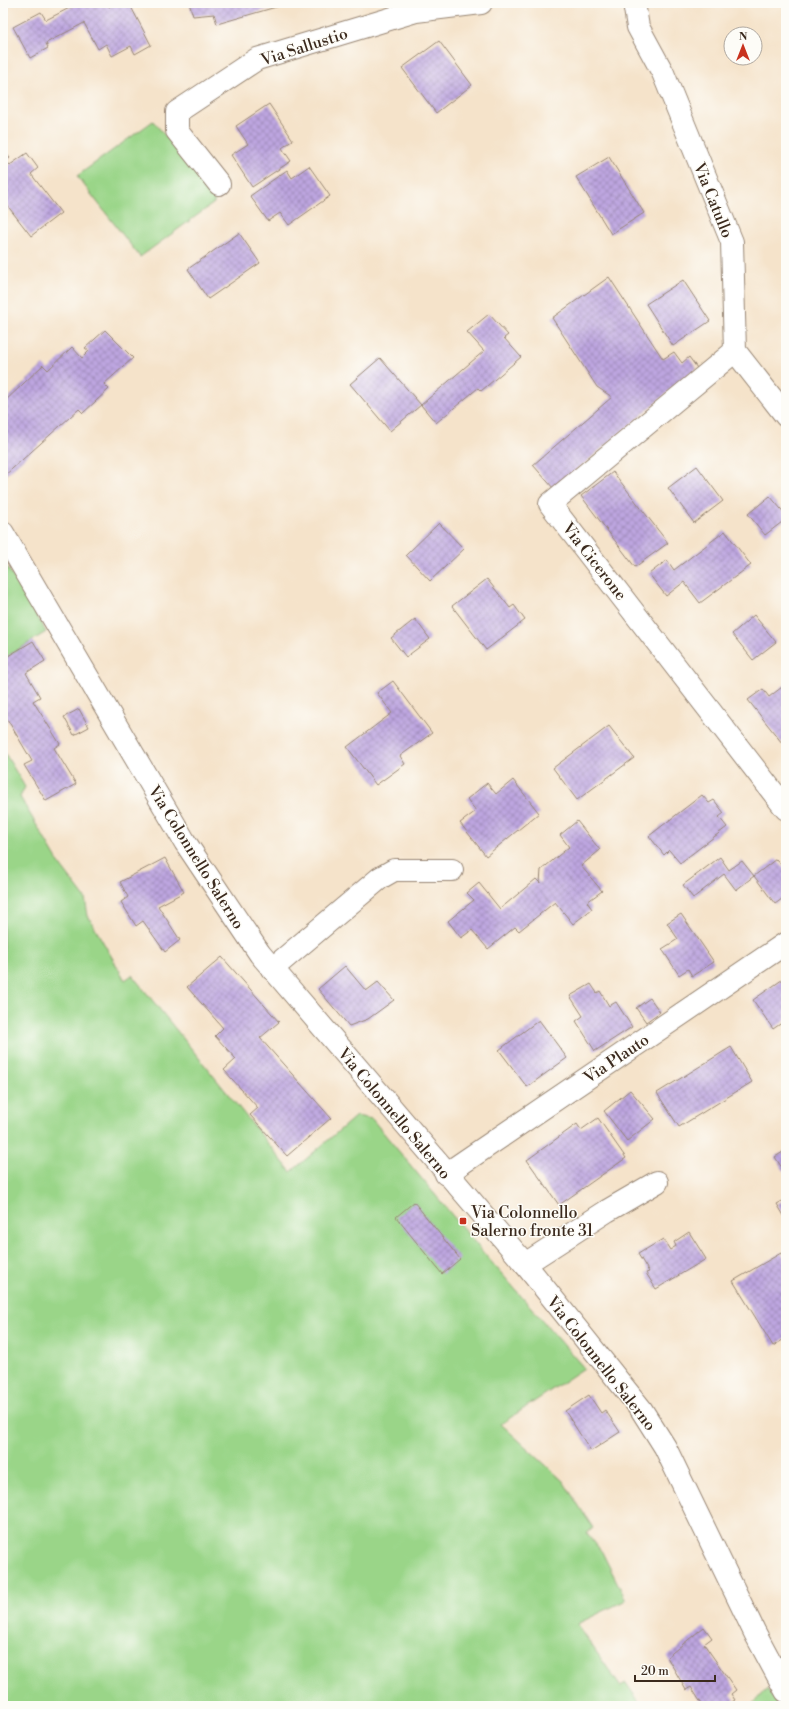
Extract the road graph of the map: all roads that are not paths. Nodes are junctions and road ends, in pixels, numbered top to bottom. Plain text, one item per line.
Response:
1 (481, 3) edge
2 (634, 3) edge
3 (219, 184) dead end
4 (735, 351) junction
5 (786, 416) edge
6 (3, 532) edge
7 (786, 809) edge
8 (452, 870) dead end
9 (786, 943) edge
10 (272, 969) junction
11 (446, 1174) junction
12 (657, 1182) dead end
13 (525, 1264) junction
14 (786, 1691) edge

1 - 3 street, Via Sallustio
2 - 4 street, Via Catullo
4 - 5 street
4 - 7 street, Via Cicerone
6 - 10 street, Via Colonnello Salerno
8 - 10 street
9 - 11 street, Via Plauto
10 - 11 street, Via Colonnello Salerno
11 - 13 street, Via Colonnello Salerno
12 - 13 street
13 - 14 street, Via Colonnello Salerno

